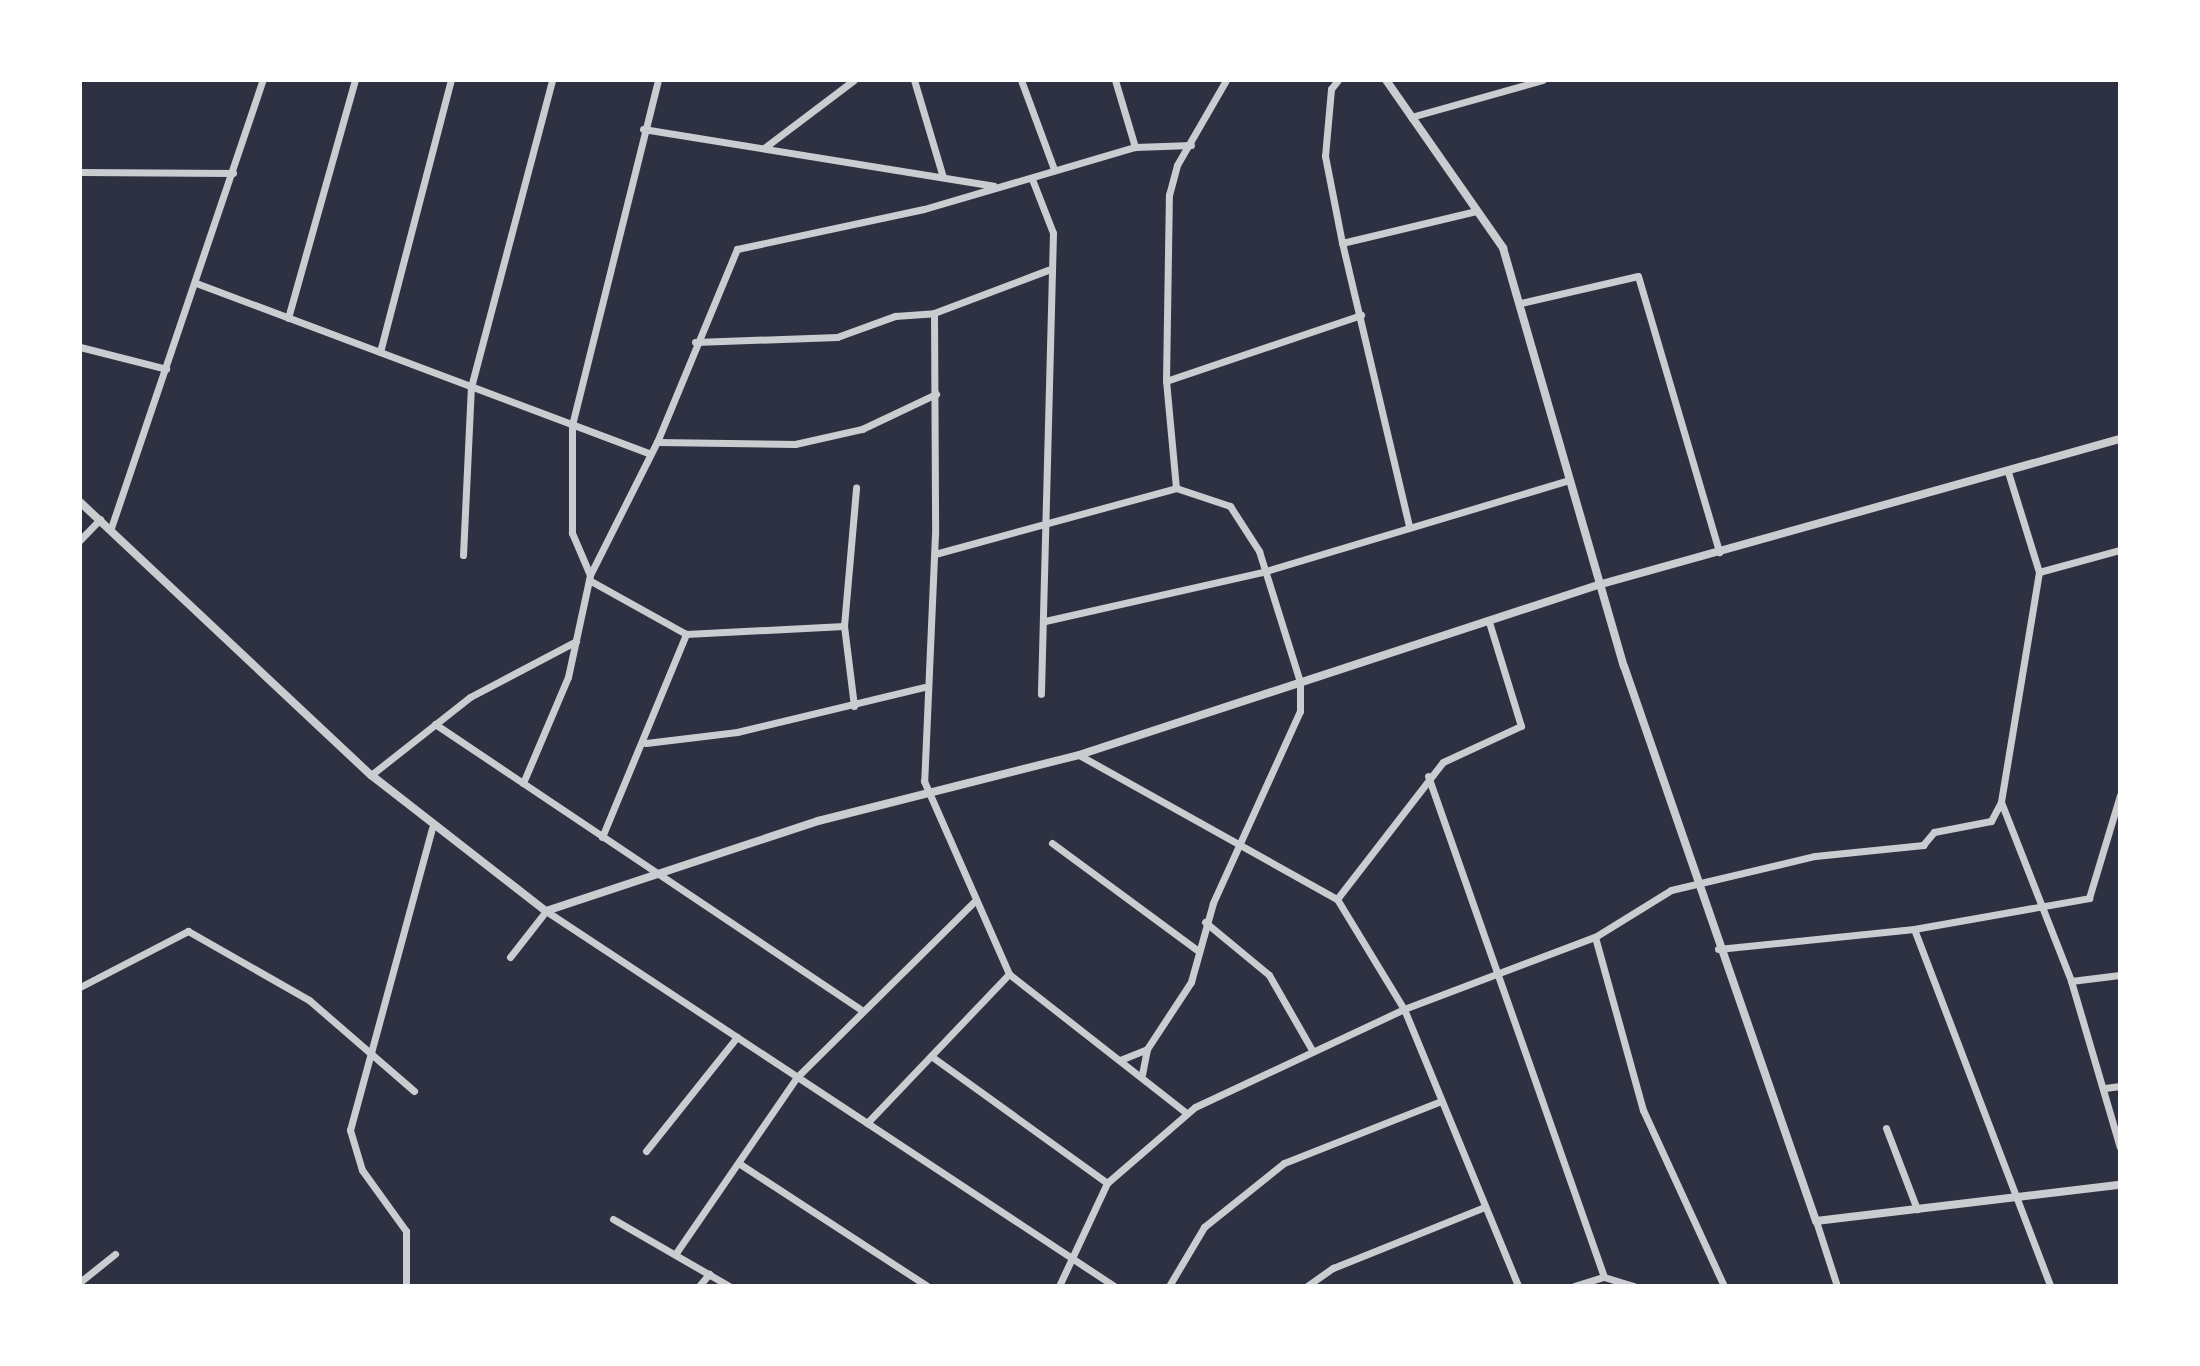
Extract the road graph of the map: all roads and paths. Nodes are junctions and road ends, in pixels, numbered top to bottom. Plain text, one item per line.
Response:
1 (263, 80) edge
2 (355, 80) edge
3 (451, 80) edge
4 (552, 80) edge
5 (658, 80) edge
6 (854, 80) edge
7 (914, 80) edge
8 (1021, 80) edge
9 (1115, 80) edge
10 (1226, 80) edge
11 (1338, 80) edge
12 (1386, 80) edge
13 (1543, 80) edge
14 (1411, 117) junction
15 (643, 129) junction
16 (1191, 145) junction
17 (1135, 147) junction
18 (764, 148) junction
19 (1054, 169) junction
20 (80, 172) edge
21 (233, 173) junction
22 (943, 177) junction
23 (1032, 179) junction
24 (995, 186) junction
25 (1476, 211) junction
26 (1342, 243) junction
27 (1048, 270) junction
28 (196, 283) junction
29 (1521, 303) junction
30 (934, 313) junction
31 (1361, 315) junction
32 (288, 318) junction
33 (695, 342) junction
34 (80, 347) edge
35 (380, 352) junction
36 (166, 369) junction
37 (1166, 381) junction
38 (471, 387) junction
39 (936, 394) junction
40 (916, 407) junction
41 (936, 415) junction
42 (572, 425) junction
43 (2120, 439) edge
44 (657, 442) junction
45 (650, 454) junction
46 (2008, 472) junction
47 (1569, 480) junction
48 (856, 488) dead end
49 (1176, 488) junction
50 (80, 502) edge
51 (100, 519) junction
52 (1041, 522) junction
53 (1409, 526) junction
54 (111, 528) junction
55 (935, 534) junction
56 (80, 540) edge
57 (951, 546) junction
58 (2120, 550) edge
59 (1719, 552) junction
60 (935, 554) junction
61 (463, 555) dead end
62 (1266, 571) junction
63 (2039, 572) junction
64 (589, 578) junction
65 (1598, 585) junction
66 (1045, 621) junction
67 (1489, 622) junction
68 (844, 626) junction
69 (686, 634) junction
70 (576, 641) junction
71 (1300, 682) junction
72 (924, 687) junction
73 (1041, 694) dead end
74 (854, 706) junction
75 (435, 724) junction
76 (646, 743) junction
77 (1079, 755) junction
78 (371, 775) junction
79 (1428, 776) junction
80 (523, 783) junction
81 (930, 795) junction
82 (2120, 795) edge
83 (2001, 802) junction
84 (432, 828) junction
85 (602, 837) junction
86 (1052, 843) dead end
87 (1239, 843) junction
88 (655, 873) junction
89 (1696, 881) junction
90 (1337, 899) junction
91 (974, 902) junction
92 (2042, 904) junction
93 (546, 911) junction
94 (1205, 922) junction
95 (1914, 929) junction
96 (1595, 937) junction
97 (1718, 949) junction
98 (1197, 950) junction
99 (510, 957) dead end
100 (1494, 972) junction
101 (1009, 974) junction
102 (2120, 975) edge
103 (2071, 981) junction
104 (80, 987) edge
105 (860, 1009) junction
106 (1404, 1009) junction
107 (737, 1037) junction
108 (1147, 1049) junction
109 (1312, 1050) junction
110 (370, 1055) junction
111 (931, 1056) junction
112 (1120, 1060) junction
113 (1142, 1074) junction
114 (797, 1077) junction
115 (2120, 1086) edge
116 (2105, 1088) junction
117 (414, 1091) dead end
118 (1441, 1101) junction
119 (1186, 1113) junction
120 (867, 1123) junction
121 (1886, 1128) dead end
122 (2120, 1147) edge
123 (646, 1151) dead end
124 (740, 1164) junction
125 (1107, 1183) junction
126 (2120, 1185) edge
127 (2021, 1197) junction
128 (1485, 1207) junction
129 (1917, 1209) junction
130 (613, 1219) dead end
131 (1816, 1221) junction
132 (676, 1253) junction
133 (115, 1254) dead end
134 (1071, 1258) junction
135 (709, 1274) junction
136 (1604, 1277) junction
137 (80, 1282) edge
138 (406, 1286) edge
139 (699, 1286) edge
140 (729, 1286) edge
141 (927, 1286) edge
142 (1059, 1286) edge
143 (1114, 1286) edge
144 (1169, 1286) edge
145 (1307, 1286) edge
146 (1518, 1286) edge
147 (1574, 1286) edge
148 (1634, 1286) edge
149 (1724, 1286) edge
150 (1837, 1286) edge
151 (2050, 1286) edge

1 - 21 street
2 - 32 street
3 - 35 street
4 - 38 street
5 - 15 street
6 - 18 street
7 - 22 street
8 - 19 street
9 - 17 street
10 - 16 street
11 - 26 street
12 - 14 street
13 - 14 street
14 - 25 street
15 - 18 street
15 - 42 street
16 - 17 street
16 - 37 street
17 - 19 street
18 - 22 street
19 - 23 street
20 - 21 street
21 - 28 street
22 - 24 street
23 - 24 street
23 - 27 street
24 - 33 street
25 - 26 street
25 - 29 street
26 - 31 street
27 - 30 street
27 - 52 street
28 - 32 street
28 - 36 street
29 - 47 street
29 - 59 street
30 - 33 street
30 - 39 street
31 - 37 street
31 - 53 street
32 - 35 street
33 - 44 street
34 - 36 street
35 - 38 street
36 - 54 street
37 - 49 street
38 - 42 street
38 - 61 street
39 - 40 street
39 - 41 street
40 - 41 street
40 - 44 street
41 - 55 street
42 - 45 street
42 - 64 street
43 - 46 street
44 - 45 street
45 - 64 street
46 - 59 street
46 - 63 street
47 - 53 street
47 - 65 street
48 - 68 street
49 - 52 street
49 - 62 street
50 - 51 street
51 - 54 street
51 - 56 street
52 - 57 street
52 - 66 street
53 - 62 street
54 - 78 street
55 - 57 street
55 - 60 street
57 - 60 street
58 - 63 street
59 - 65 street
60 - 72 street
62 - 66 street
62 - 71 street
63 - 83 street
64 - 69 street
64 - 70 street
65 - 67 street
65 - 89 street
66 - 73 street
67 - 71 street
67 - 79 street
68 - 69 street
68 - 74 street
69 - 76 street
70 - 75 street
70 - 80 street
71 - 77 street
71 - 87 street
72 - 74 street
72 - 81 street
74 - 76 street
75 - 78 street
75 - 80 street
76 - 85 street
77 - 81 street
77 - 87 street
78 - 84 street
79 - 90 street
79 - 100 street
80 - 85 street
81 - 88 street
81 - 91 street
82 - 92 street
83 - 89 street
83 - 92 street
84 - 93 street
84 - 110 street
85 - 88 street
86 - 98 street
87 - 90 street
87 - 94 street
88 - 93 street
88 - 105 street
89 - 96 street
89 - 97 street
90 - 106 street
91 - 101 street
91 - 105 street
92 - 95 street
92 - 103 street
93 - 99 street
93 - 107 street
94 - 98 street
94 - 109 street
95 - 97 street
95 - 127 street
96 - 100 street
96 - 149 street
97 - 131 street
98 - 108 street
100 - 106 street
100 - 136 street
101 - 111 street
101 - 112 street
102 - 103 street
103 - 116 street
104 - 110 street
105 - 114 street
106 - 109 street
106 - 118 street
107 - 114 street
107 - 123 street
108 - 112 street
108 - 113 street
109 - 119 street
110 - 117 street
110 - 138 street
111 - 120 street
111 - 125 street
112 - 113 street
113 - 119 street
114 - 120 street
114 - 124 street
115 - 116 street
116 - 122 street
118 - 128 street
118 - 144 street
119 - 125 street
120 - 134 street
121 - 129 street
124 - 132 street
124 - 141 street
125 - 134 street
126 - 127 street
127 - 129 street
127 - 151 street
128 - 145 street
128 - 146 street
129 - 131 street
130 - 132 street
131 - 150 street
132 - 135 street
133 - 137 street
134 - 142 street
134 - 143 street
135 - 139 street
135 - 140 street
136 - 147 street
136 - 148 street

